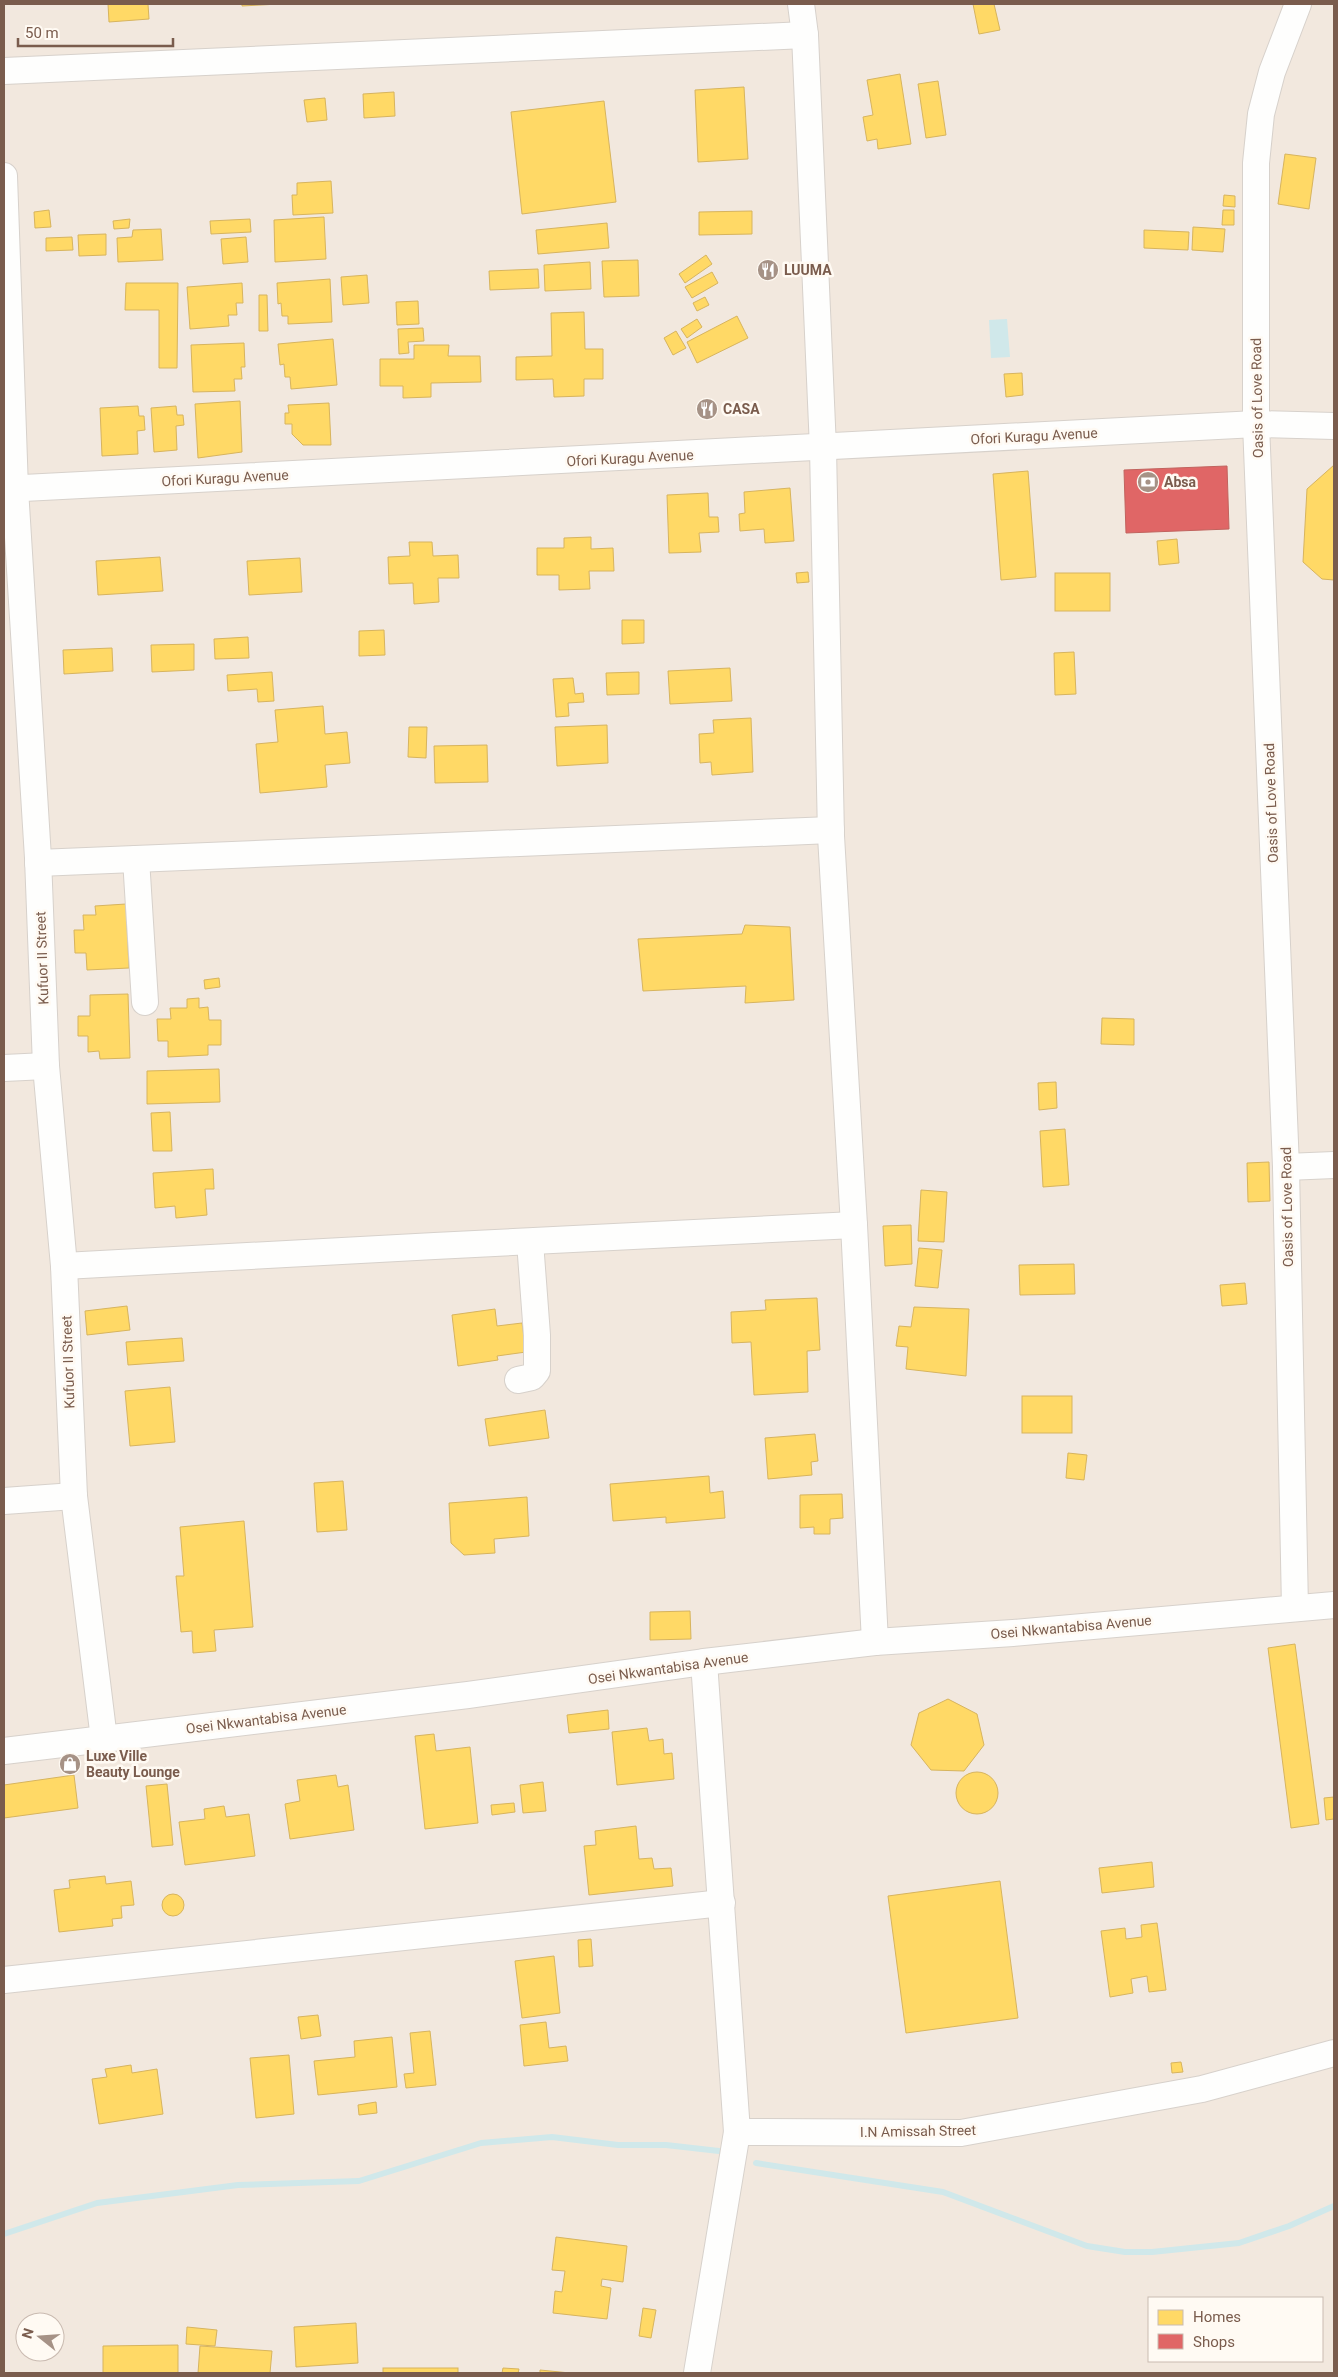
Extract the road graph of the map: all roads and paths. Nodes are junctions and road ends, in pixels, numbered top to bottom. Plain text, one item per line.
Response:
1 (801, 4) edge
2 (1298, 4) edge
3 (805, 34) junction
4 (4, 71) edge
5 (4, 176) edge
6 (1256, 424) junction
7 (1334, 426) edge
8 (823, 448) junction
9 (9, 489) edge
10 (831, 830) junction
11 (136, 859) junction
12 (38, 863) junction
13 (145, 1002) dead end
14 (46, 1066) junction
15 (4, 1068) edge
16 (1334, 1165) edge
17 (1286, 1167) junction
18 (854, 1225) junction
19 (530, 1242) junction
20 (64, 1266) junction
21 (518, 1380) dead end
22 (74, 1496) junction
23 (4, 1501) edge
24 (1334, 1605) edge
25 (1295, 1608) junction
26 (875, 1642) junction
27 (704, 1662) junction
28 (104, 1739) junction
29 (4, 1751) edge
30 (722, 1903) junction
31 (4, 1980) edge
32 (1334, 2053) edge
33 (738, 2132) junction
34 (697, 2373) edge

1 - 3 street
2 - 6 street, Oasis of Love Road
3 - 4 street
3 - 8 street
5 - 9 street, Kufuor II Street
6 - 7 street, Ofori Kuragu Avenue
6 - 8 street, Ofori Kuragu Avenue
6 - 17 street, Oasis of Love Road
8 - 9 street, Ofori Kuragu Avenue
8 - 10 street
9 - 12 street, Kufuor II Street
10 - 11 street
10 - 18 street
11 - 12 street
11 - 13 street
12 - 14 street, Kufuor II Street
14 - 15 street
14 - 20 street, Kufuor II Street
16 - 17 street
17 - 25 street, Oasis of Love Road
18 - 19 street
18 - 26 street
19 - 20 street
19 - 21 street
20 - 22 street, Kufuor II Street
22 - 23 street
22 - 28 street, Kufuor II Street
24 - 25 street, Osei Nkwantabisa Avenue
25 - 26 street, Osei Nkwantabisa Avenue
26 - 27 street, Osei Nkwantabisa Avenue
27 - 28 street, Osei Nkwantabisa Avenue
27 - 30 street
28 - 29 street, Osei Nkwantabisa Avenue
30 - 31 street
30 - 33 street
32 - 33 street, I.N Amissah Street
33 - 34 street

